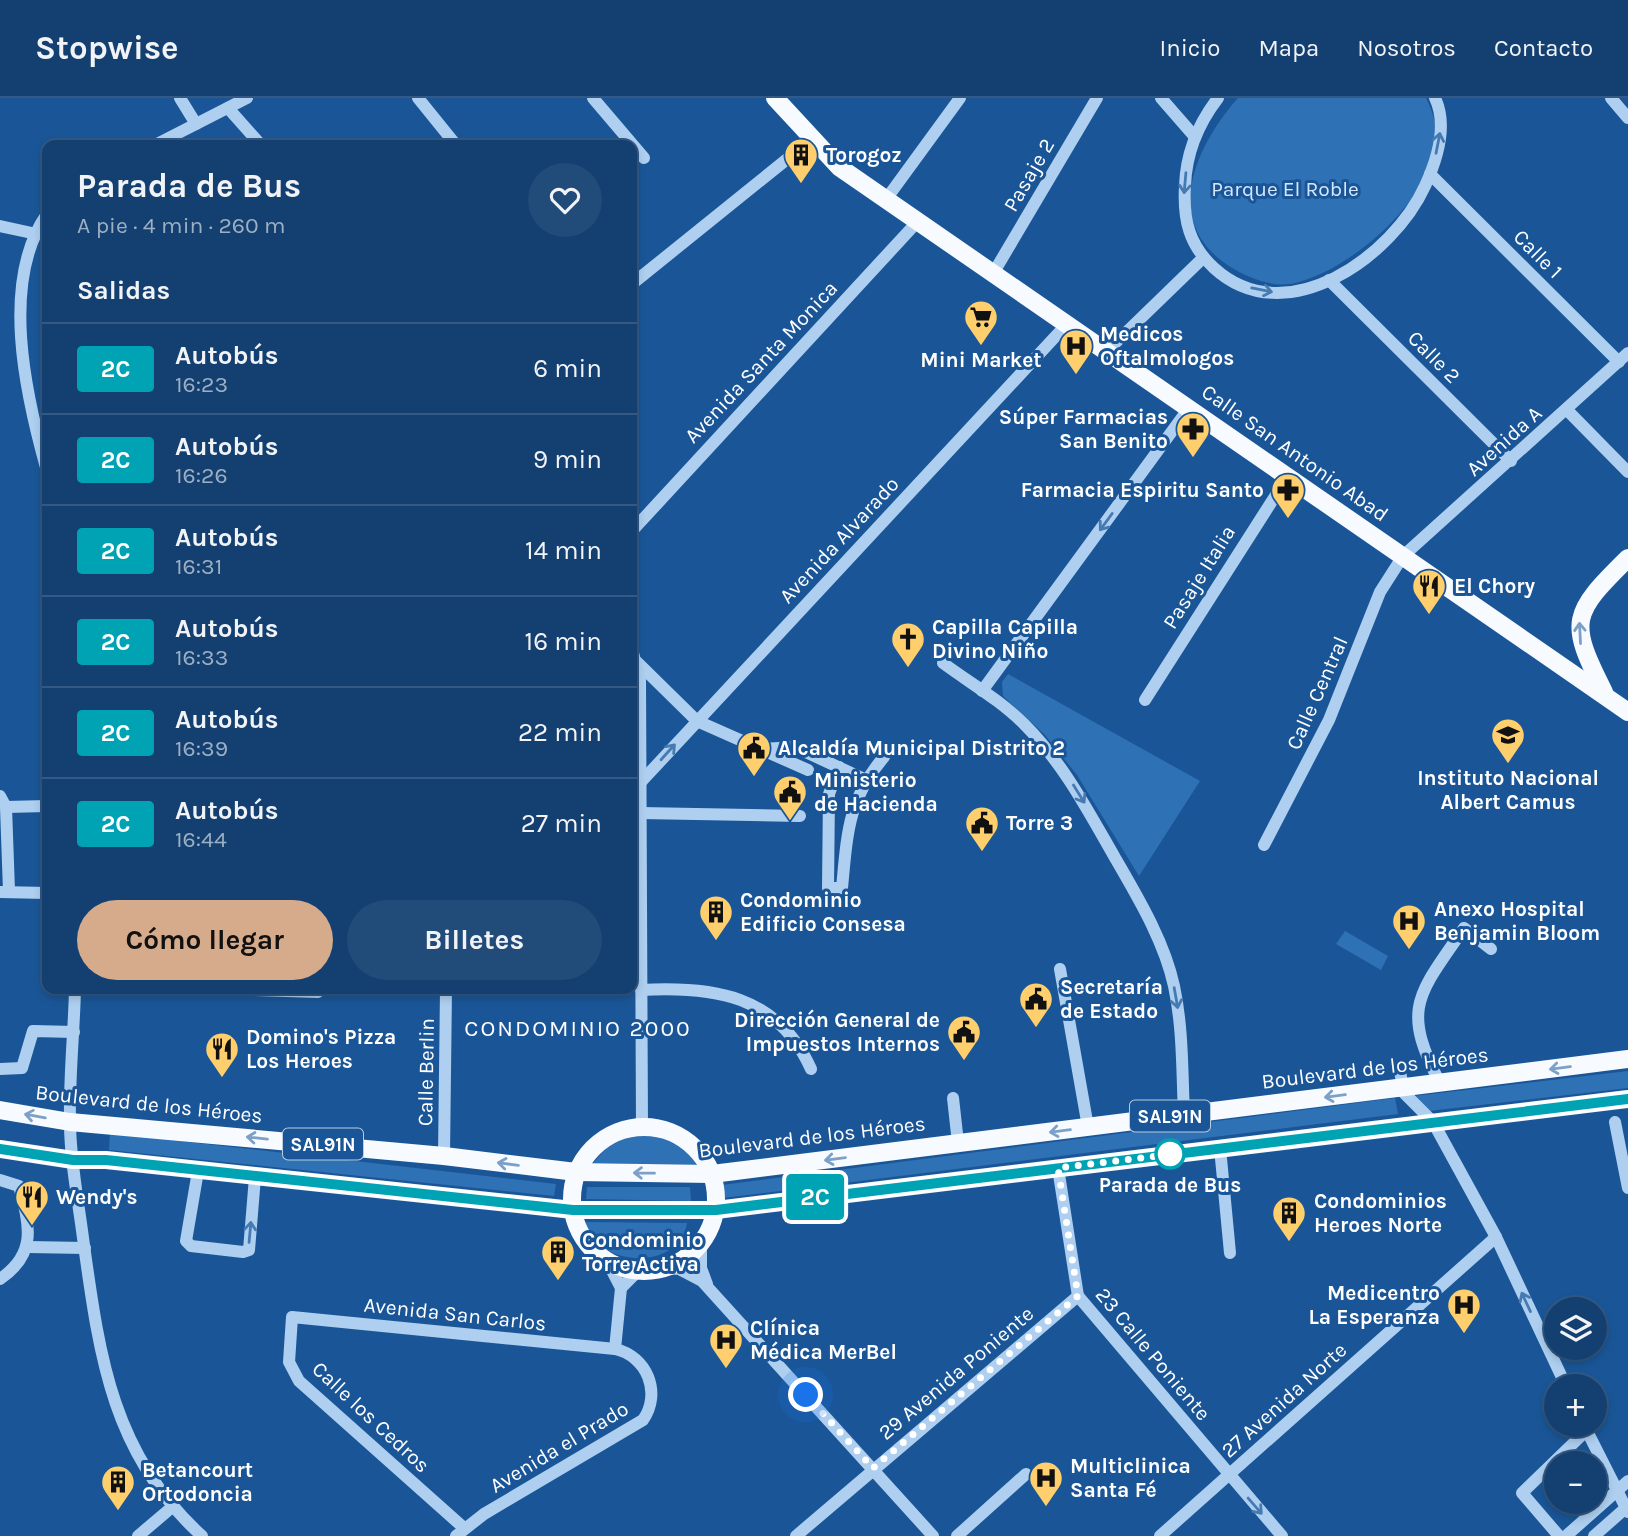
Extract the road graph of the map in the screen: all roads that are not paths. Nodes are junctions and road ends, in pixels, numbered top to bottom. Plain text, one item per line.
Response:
1 (180, 98) edge
2 (247, 98) edge
3 (418, 98) edge
4 (593, 98) edge
5 (775, 98) edge
6 (960, 98) edge
7 (1097, 98) edge
8 (1161, 98) edge
9 (1218, 98) edge
10 (1435, 98) edge
11 (1611, 98) edge
12 (228, 108) junction
13 (1628, 118) edge
14 (196, 124) junction
15 (1195, 137) junction
16 (812, 139) junction
17 (165, 140) edge
18 (257, 140) edge
19 (452, 140) edge
20 (629, 140) edge
21 (637, 150) edge
22 (644, 158) dead end
23 (1430, 174) junction
24 (887, 198) junction
25 (42, 220) edge
26 (919, 220) junction
27 (0, 226) edge
28 (32, 233) junction
29 (1203, 258) junction
30 (994, 272) junction
31 (637, 280) edge
32 (1329, 280) junction
33 (1067, 324) junction
34 (1107, 351) junction
35 (1624, 357) edge
36 (1189, 408) junction
37 (1567, 410) junction
38 (42, 453) edge
39 (1511, 461) junction
40 (1628, 472) edge
41 (1288, 476) junction
42 (637, 526) edge
43 (1403, 556) junction
44 (1628, 558) edge
45 (637, 662) joint
46 (943, 663) dead end
47 (982, 691) junction
48 (1605, 696) junction
49 (1145, 700) dead end
50 (1628, 712) edge
51 (697, 720) junction
52 (761, 749) junction
53 (884, 757) dead end
54 (839, 767) junction
55 (808, 770) dead end
56 (864, 779) junction
57 (640, 783) junction
58 (3, 801) edge
59 (42, 805) edge
60 (641, 813) junction
61 (800, 816) dead end
62 (1264, 845) dead end
63 (5, 892) edge
64 (42, 893) edge
65 (1491, 949) dead end
66 (1060, 969) dead end
67 (641, 990) junction
68 (75, 994) edge
69 (446, 994) edge
70 (74, 1032) junction
71 (1628, 1059) edge
72 (0, 1069) edge
73 (811, 1069) dead end
74 (1400, 1082) junction
75 (1440, 1083) junction
76 (953, 1098) dead end
77 (1628, 1099) edge
78 (0, 1110) edge
79 (1184, 1114) junction
80 (70, 1122) junction
81 (1433, 1122) junction
82 (1615, 1122) dead end
83 (642, 1127) junction
84 (1088, 1127) junction
85 (958, 1143) junction
86 (1220, 1148) junction
87 (0, 1149) edge
88 (1624, 1150) edge
89 (444, 1156) junction
90 (73, 1160) junction
91 (1058, 1168) junction
92 (198, 1171) junction
93 (576, 1172) junction
94 (712, 1174) junction
95 (255, 1177) junction
96 (0, 1181) edge
97 (1628, 1188) edge
98 (573, 1210) junction
99 (716, 1210) junction
100 (1496, 1237) junction
101 (701, 1244) junction
102 (29, 1247) junction
103 (85, 1248) junction
104 (1230, 1253) dead end
105 (607, 1261) junction
106 (667, 1268) junction
107 (644, 1271) junction
108 (0, 1279) edge
109 (621, 1288) junction
110 (711, 1290) junction
111 (1078, 1296) junction
112 (292, 1317) joint
113 (615, 1349) junction
114 (1560, 1374) edge
115 (1575, 1437) edge
116 (1590, 1437) edge
117 (873, 1468) junction
118 (1026, 1474) dead end
119 (1229, 1475) junction
120 (1628, 1481) edge
121 (1616, 1491) junction
122 (172, 1508) junction
123 (1627, 1509) edge
124 (460, 1532) edge
125 (138, 1536) edge
126 (202, 1536) edge
127 (796, 1536) edge
128 (933, 1536) edge
129 (957, 1536) edge
130 (1160, 1536) edge
131 (1282, 1536) edge
132 (1559, 1536) edge
133 (1566, 1536) edge
134 (1594, 1536) edge

1 - 14 street
2 - 12 street
3 - 19 street
4 - 20 street
5 - 16 main road, Calle San Antonio Abad
6 - 24 street
7 - 30 street, Pasaje 2
8 - 15 street
9 - 15 street
23 -> 10 street
11 - 13 street
12 - 14 street
12 - 18 street
14 - 17 street
15 -> 29 street
16 - 24 main road, Calle San Antonio Abad
16 - 31 street
21 - 22 street
23 - 32 street
23 - 35 street, Calle 1
24 - 26 main road, Calle San Antonio Abad
25 - 28 street
26 - 30 main road, Calle San Antonio Abad
26 - 42 street, Avenida Santa Monica
27 - 28 street
28 - 38 street
29 -> 32 street
29 - 34 street
30 - 33 main road, Calle San Antonio Abad
32 - 39 street, Calle 2
33 - 34 main road, Calle San Antonio Abad
33 - 51 street, Avenida Alvarado
34 - 36 main road, Calle San Antonio Abad
35 - 37 street, Avenida A
36 - 41 main road, Calle San Antonio Abad
36 -> 47 street
37 - 39 street, Avenida A
37 - 40 street
39 - 43 street, Avenida A
41 - 43 main road, Calle San Antonio Abad
41 - 49 street, Pasaje Italia
43 - 48 main road, Calle San Antonio Abad
43 - 62 street, Calle Central
48 -> 44 main road
45 - 51 street
45 - 57 street
46 - 47 street
47 -> 79 street
48 - 50 main road, Calle San Antonio Abad
51 - 52 street
57 -> 51 street, Avenida Alvarado
52 - 54 street
52 - 55 street
53 - 56 street
54 - 56 street
54 - 56 street
57 - 60 street
58 - 59 street
58 - 63 street
60 - 61 street
60 - 67 street
63 - 64 street
65 - 75 street
66 - 84 street
67 - 73 street
67 - 83 street
68 - 70 street
69 - 89 street, Calle Berlin
70 - 72 street
70 - 80 street
71 -> 75 main road, Boulevard de los Héroes / SAL91N
74 - 75 main road, Boulevard de los Héroes / SAL91N
74 -> 79 main road, Boulevard de los Héroes / SAL91N
74 - 81 street
76 - 85 street
77 - 81 main road, SAL91N
80 -> 78 main road, Boulevard de los Héroes / SAL91N
79 - 84 main road, Boulevard de los Héroes / SAL91N
89 -> 80 main road, Boulevard de los Héroes / SAL91N
80 - 90 street
81 - 86 main road, SAL91N
81 - 100 street
82 - 88 street
83 - 93 main road
83 - 94 main road
84 -> 85 main road, Boulevard de los Héroes / SAL91N
85 -> 94 main road, Boulevard de los Héroes / SAL91N
86 - 91 main road, SAL91N
86 - 104 street
87 - 90 main road, SAL91N
88 - 97 street
93 -> 89 main road, Boulevard de los Héroes / SAL91N
90 - 92 main road, SAL91N
90 - 103 street
91 - 99 main road, SAL91N
91 - 111 street, 23 Calle Poniente
92 - 95 main road, SAL91N
92 -> 95 street
94 -> 93 main road, Boulevard de los Héroes / SAL91N
93 - 98 main road
94 - 99 main road
95 - 98 main road, SAL91N
96 - 102 street
98 - 99 main road, SAL91N
98 - 105 main road
99 - 101 main road
114 -> 100 street
100 - 119 street, 27 Avenida Norte
101 - 106 main road
101 - 110 street
102 - 103 street
102 - 108 street
103 - 122 street
105 - 107 main road
105 - 109 street
106 - 107 main road
106 - 110 street
107 - 109 street
109 - 113 street
110 - 117 street
111 - 117 street, 29 Avenida Poniente
111 - 119 street, 23 Calle Poniente
112 - 113 street, Avenida San Carlos
112 - 124 street, Calle los Cedros
113 - 124 street, Avenida el Prado
115 - 132 street
116 - 121 street
117 - 127 street, 29 Avenida Poniente
117 - 128 street
118 - 129 street
119 - 130 street, 27 Avenida Norte
119 -> 131 street, 23 Calle Poniente
120 - 121 street
121 - 123 street
121 - 133 street
122 - 125 street
122 - 126 street
123 - 134 street

